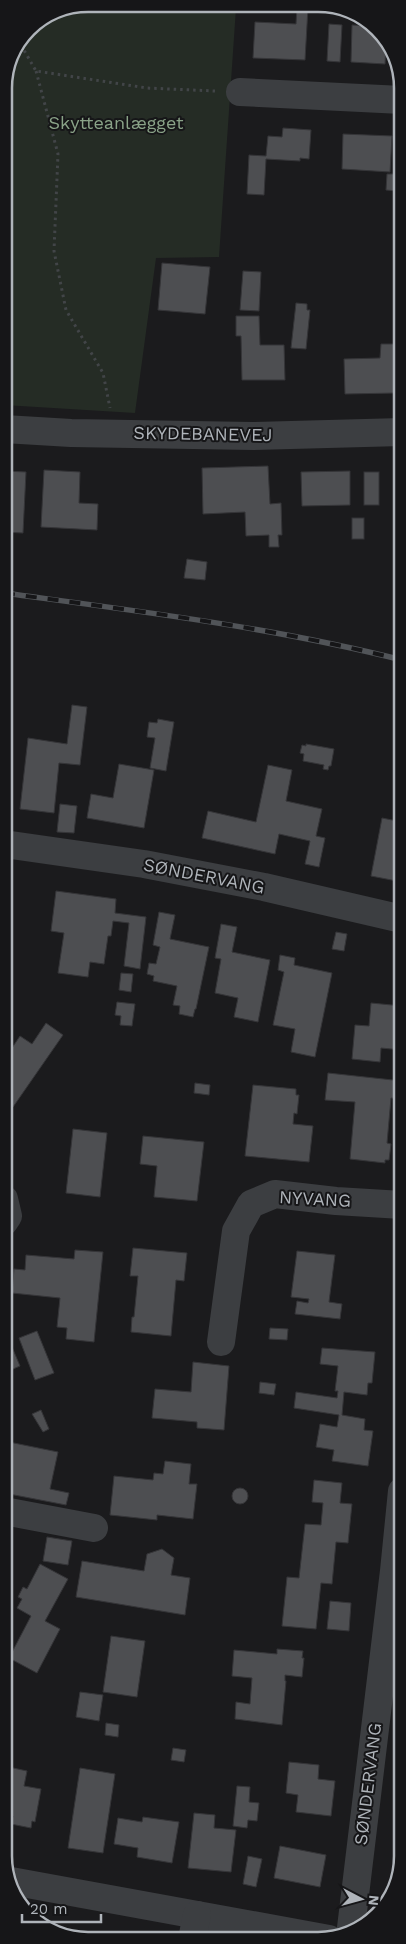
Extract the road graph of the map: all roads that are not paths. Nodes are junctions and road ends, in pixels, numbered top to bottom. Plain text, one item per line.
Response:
1 (240, 92) road end
2 (394, 100) edge
3 (13, 429) edge
4 (394, 432) edge
5 (13, 845) edge
6 (394, 917) edge
7 (393, 1204) edge
8 (221, 1342) dead end
9 (13, 1512) edge
10 (94, 1528) dead end
11 (393, 1609) edge
12 (18, 1883) edge
13 (352, 1924) edge
14 (194, 1927) edge
15 (250, 1932) edge

1 - 2 street
3 - 4 street, SKYDEBANEVEJ
5 - 6 street, SØNDERVANG
7 - 8 street, NYVANG
9 - 10 street
11 - 13 street, SØNDERVANG
12 - 14 street
14 - 15 street

